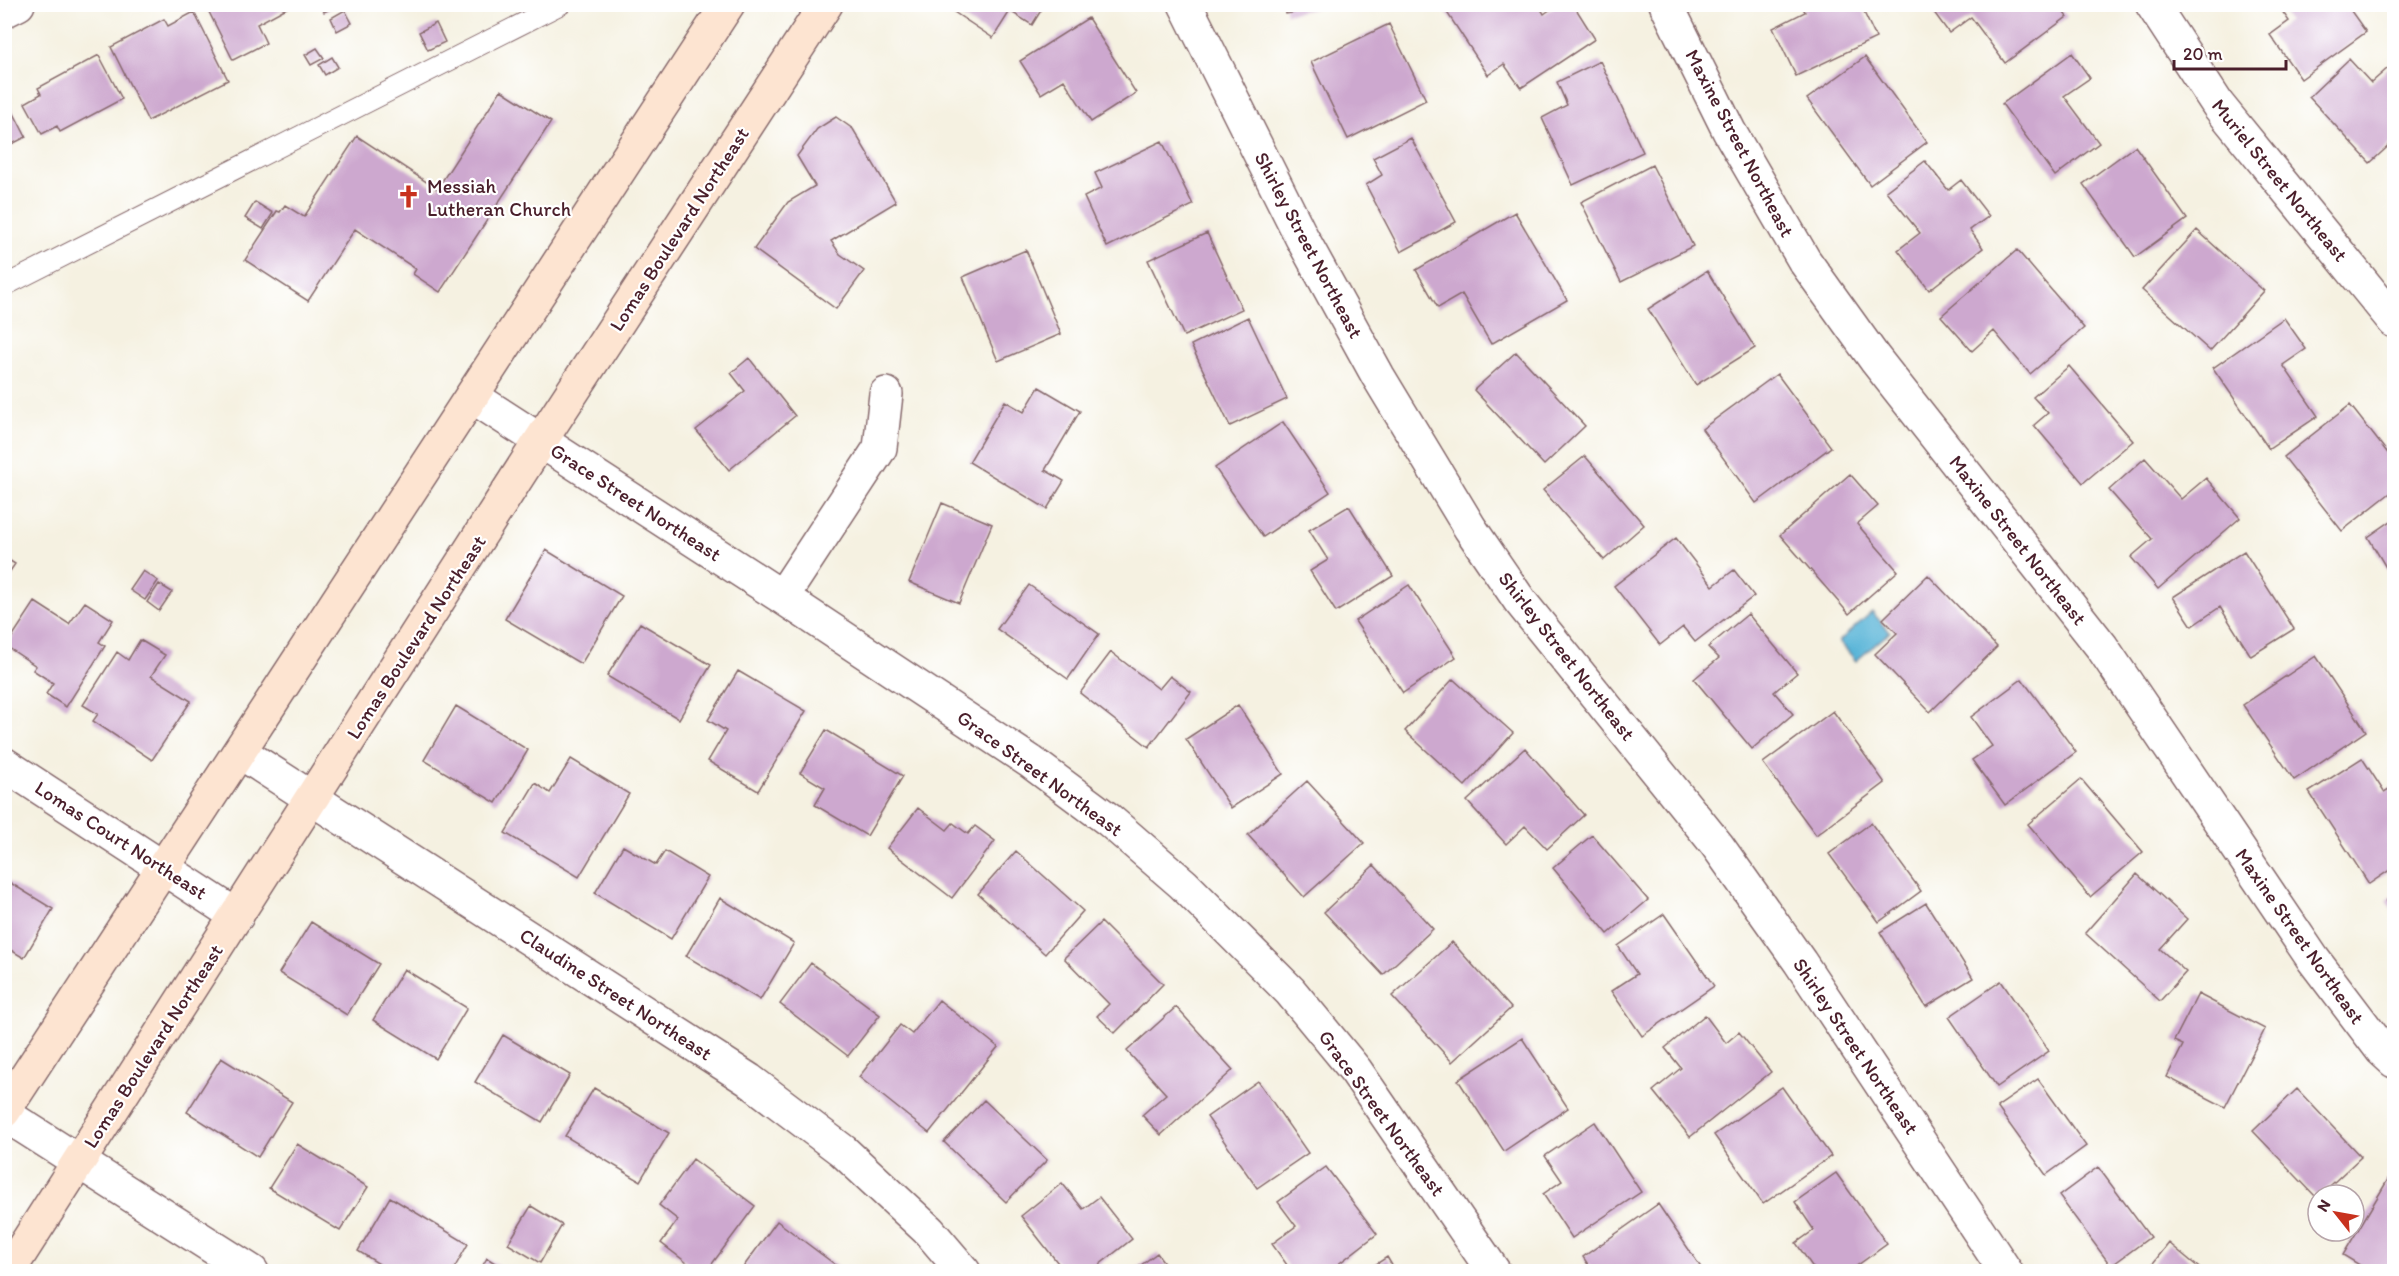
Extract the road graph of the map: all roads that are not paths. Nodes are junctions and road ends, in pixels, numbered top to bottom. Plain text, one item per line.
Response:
1 (18, 4) edge
2 (561, 4) edge
3 (728, 4) edge
4 (826, 4) edge
5 (1185, 4) edge
6 (1666, 4) edge
7 (2152, 4) edge
8 (4, 11) edge
9 (4, 286) edge
10 (2394, 321) edge
11 (886, 394) dead end
12 (473, 397) junction
13 (541, 440) junction
14 (783, 597) junction
15 (240, 752) junction
16 (4, 764) edge
17 (312, 800) junction
18 (163, 869) junction
19 (237, 916) junction
20 (2394, 1060) edge
21 (4, 1112) edge
22 (79, 1162) junction
23 (8, 1272) edge
24 (252, 1272) edge
25 (964, 1272) edge
26 (1494, 1272) edge
27 (2006, 1272) edge

1 - 8 street
2 - 9 lane
3 - 12 main road
4 - 13 main road, Lomas Boulevard Northeast
5 - 27 street, Shirley Street Northeast
6 - 20 street, Maxine Street Northeast
7 - 10 street, Muriel Street Northeast
11 - 14 street
12 - 13 street, Grace Street Northeast
12 - 15 main road
13 - 14 street, Grace Street Northeast
13 - 17 main road, Lomas Boulevard Northeast
14 - 26 street, Grace Street Northeast
15 - 17 street, Claudine Street Northeast
15 - 18 main road
16 - 18 street, Lomas Court Northeast
17 - 19 main road, Lomas Boulevard Northeast
17 - 25 street, Claudine Street Northeast
18 - 19 street, Lomas Court Northeast
18 - 21 main road
19 - 22 main road, Lomas Boulevard Northeast
21 - 22 street
22 - 23 main road, Lomas Boulevard Northeast
22 - 24 street

